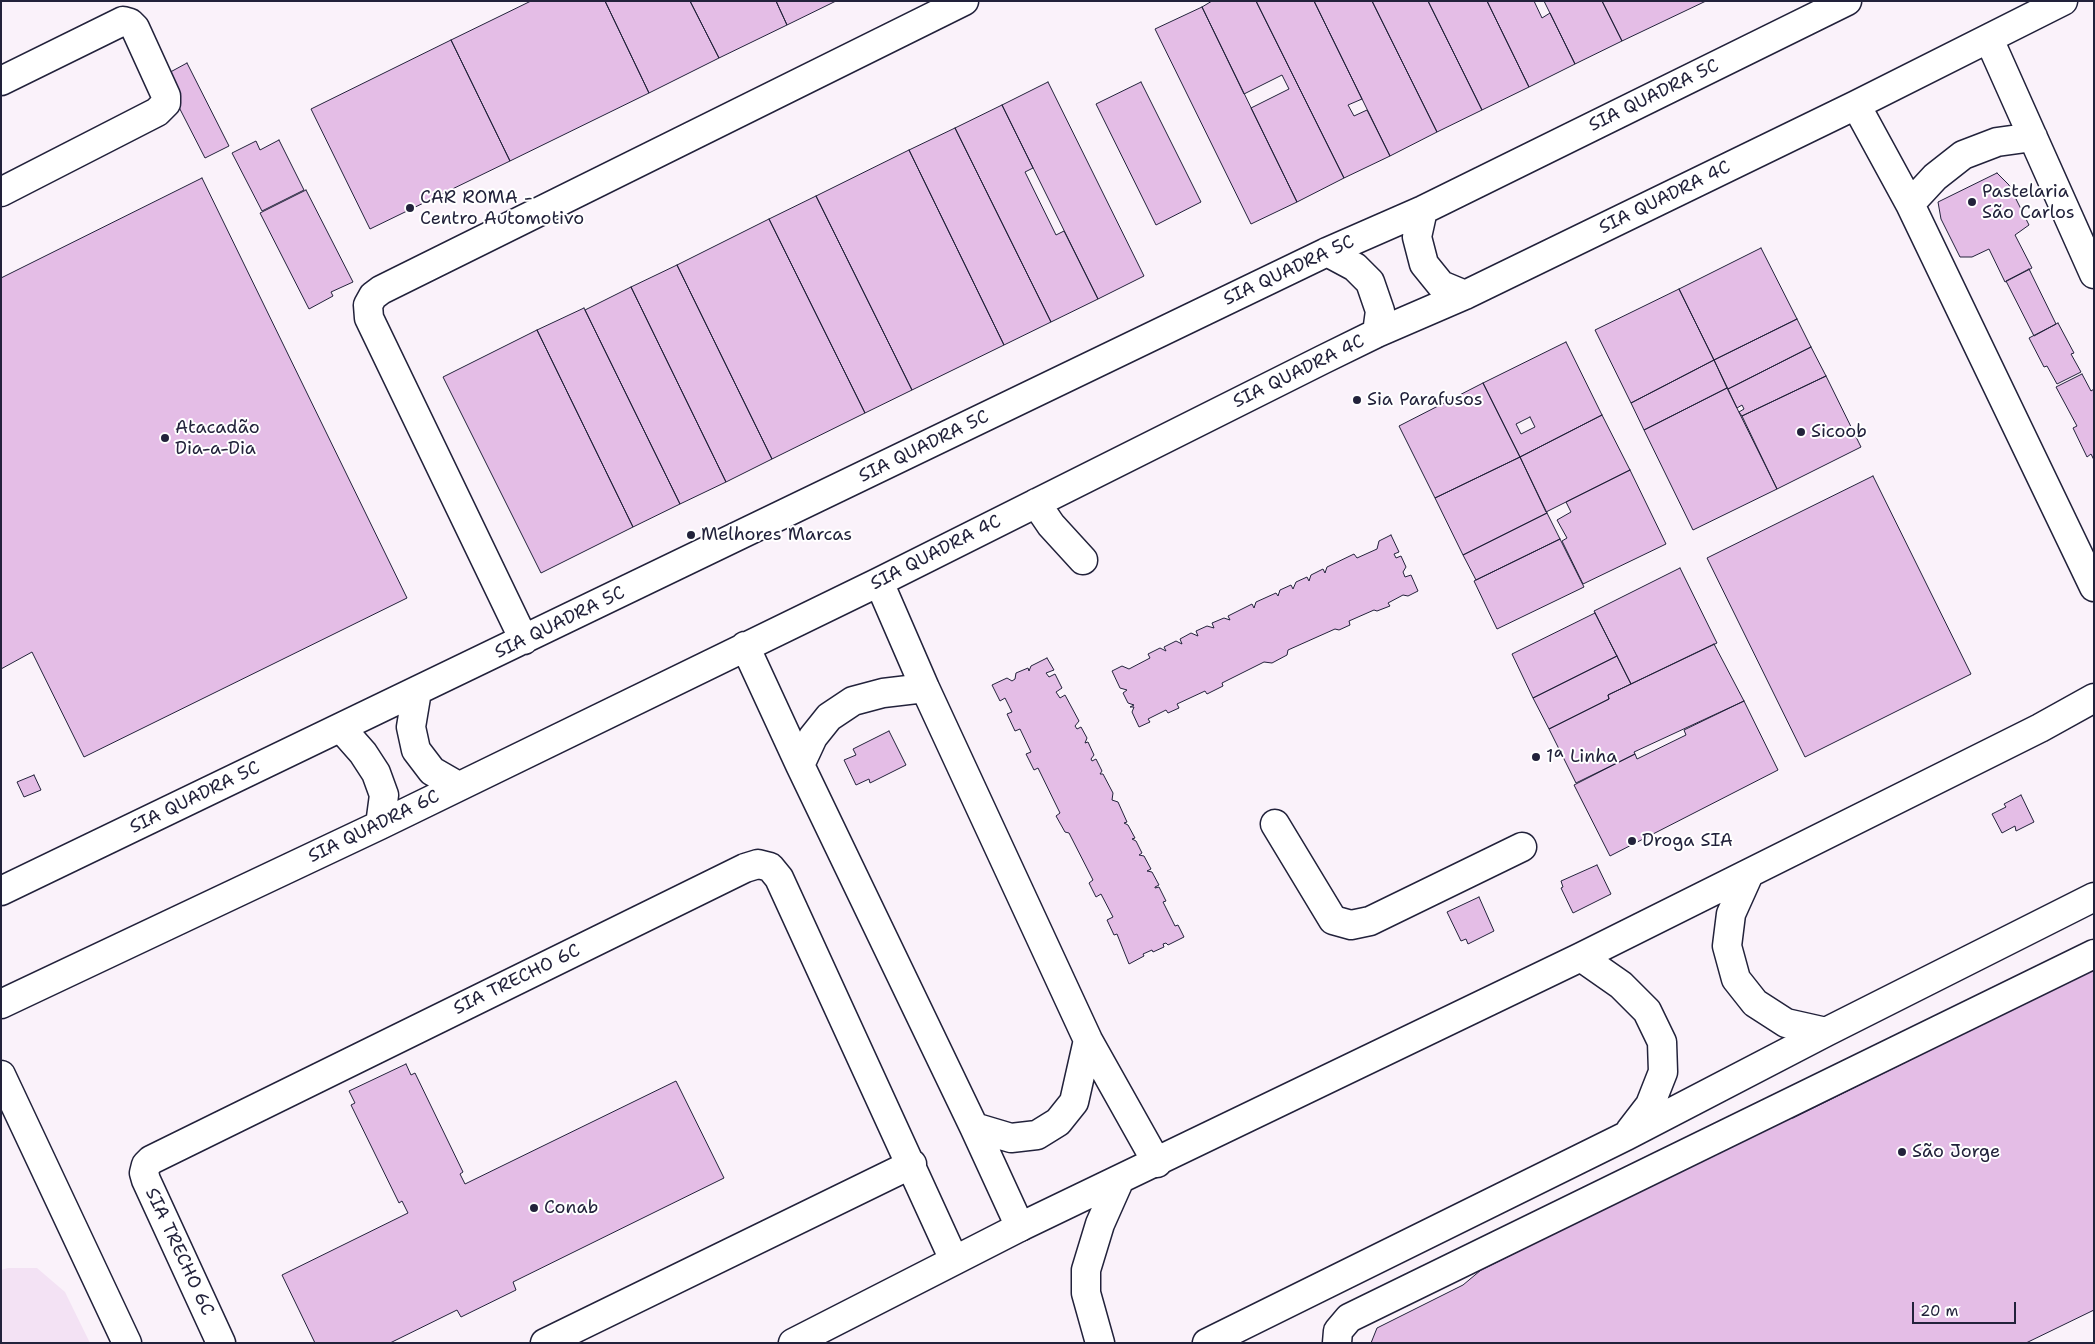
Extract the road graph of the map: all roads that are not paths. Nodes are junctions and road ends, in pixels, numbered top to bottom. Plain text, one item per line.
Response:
1 (964, 1) edge
2 (1847, 1) edge
3 (2063, 1) edge
4 (1989, 39) junction
5 (1, 81) edge
6 (1856, 105) junction
7 (2033, 137) junction
8 (1, 192) edge
9 (1910, 204) junction
10 (1423, 210) junction
11 (1327, 252) junction
12 (2094, 274) edge
13 (1465, 295) junction
14 (1377, 333) junction
15 (1036, 503) junction
16 (1083, 560) dead end
17 (879, 582) junction
18 (2093, 583) edge
19 (524, 640) junction
20 (745, 646) junction
21 (925, 688) junction
22 (417, 691) junction
23 (2094, 698) edge
24 (341, 728) junction
25 (800, 765) junction
26 (458, 786) junction
27 (1275, 824) dead end
28 (380, 825) junction
29 (1522, 847) dead end
30 (1749, 874) junction
31 (1, 891) edge
32 (2094, 897) edge
33 (2094, 954) edge
34 (1582, 957) junction
35 (1, 1004) edge
36 (1826, 1032) junction
37 (1088, 1040) junction
38 (1, 1075) edge
39 (974, 1127) junction
40 (1626, 1136) junction
41 (1157, 1163) junction
42 (912, 1164) junction
43 (1120, 1178) junction
44 (1020, 1227) junction
45 (954, 1260) junction
46 (1222, 1339) edge
47 (127, 1343) edge
48 (221, 1343) edge
49 (545, 1343) edge
50 (792, 1343) edge
51 (1100, 1343) edge
52 (1337, 1343) edge

1 - 19 street
2 - 10 street, SIA QUADRA 5C
3 - 4 street, SIA QUADRA 4C
4 - 6 street, SIA QUADRA 4C
4 - 7 street
5 - 8 street
6 - 9 street
6 - 13 street, SIA QUADRA 4C
7 - 9 street
7 - 12 street
9 - 18 street
10 - 11 street, SIA QUADRA 5C
10 - 13 street
11 - 14 street
11 - 19 street, SIA QUADRA 5C
13 - 14 street, SIA QUADRA 4C
14 - 15 street, SIA QUADRA 4C
15 - 16 street
15 - 17 street, SIA QUADRA 4C
17 - 20 street, SIA QUADRA 4C
17 - 21 street
19 - 22 street, SIA QUADRA 5C
20 - 25 street
20 - 26 street, SIA QUADRA 6C
21 - 25 street
21 - 37 street
22 - 24 street, SIA QUADRA 5C
22 - 26 street
23 - 30 street
24 - 28 street
24 - 31 street, SIA QUADRA 5C
25 - 39 street
26 - 28 street, SIA QUADRA 6C
27 - 29 street
28 - 35 street, SIA QUADRA 6C
30 - 34 street
30 - 36 street
32 - 36 street
33 - 52 street
34 - 40 street
34 - 41 street
36 - 40 street
37 - 39 street
37 - 41 street
38 - 47 street
39 - 44 street
40 - 46 street
41 - 43 street
42 - 45 street, SIA TRECHO 6C
42 - 48 street, SIA TRECHO 6C
42 - 49 street
43 - 44 street
43 - 51 street
44 - 45 street
45 - 50 street

